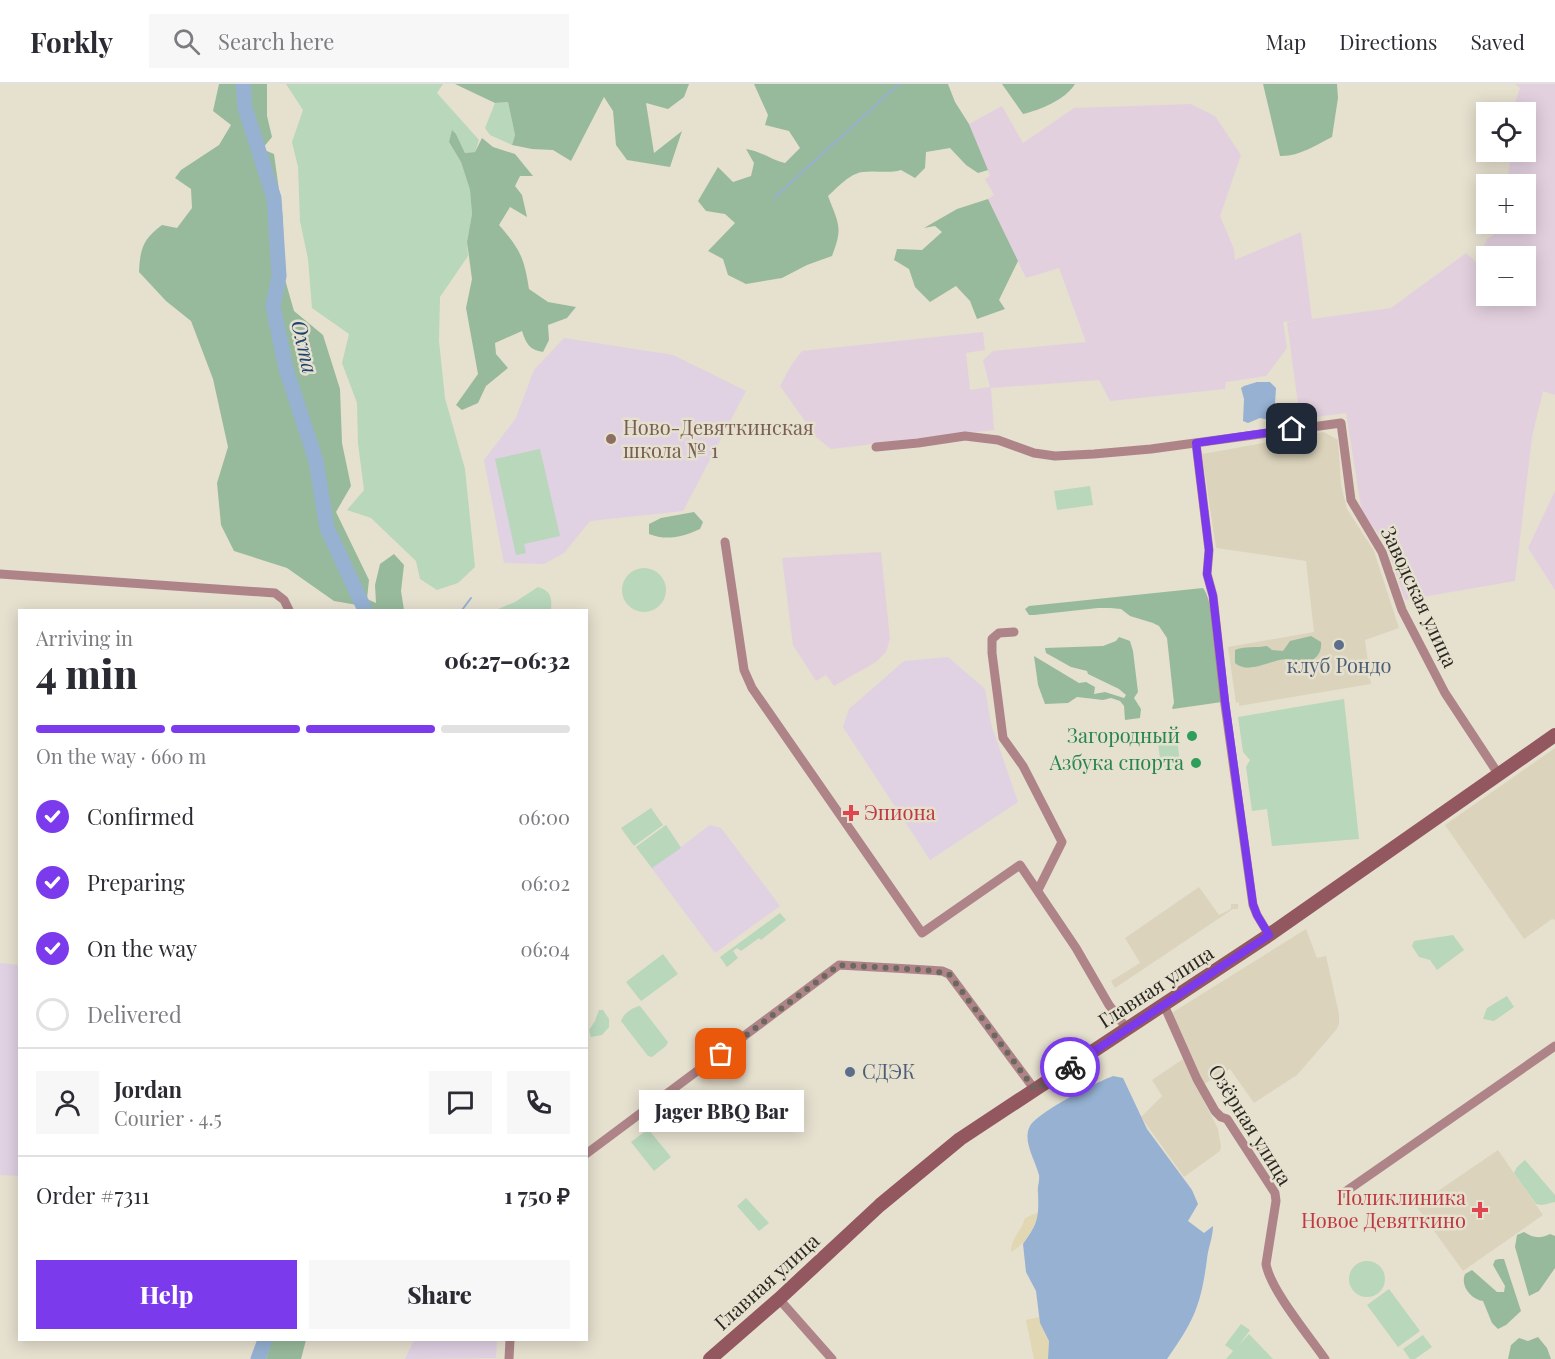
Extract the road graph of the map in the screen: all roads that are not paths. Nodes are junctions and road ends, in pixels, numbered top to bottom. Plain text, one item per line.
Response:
1 (1196, 443) junction
2 (876, 447) dead end
3 (725, 542) dead end
4 (0, 574) edge
5 (289, 609) edge
6 (1014, 632) dead end
7 (1555, 735) edge
8 (1499, 775) junction
9 (1038, 890) junction
10 (1269, 935) junction
11 (1164, 1005) junction
12 (1127, 1029) junction
13 (1555, 1046) edge
14 (1035, 1090) junction
15 (588, 1153) edge
16 (1342, 1194) dead end
17 (779, 1299) junction
18 (510, 1341) edge
19 (509, 1359) edge
20 (710, 1359) edge
21 (832, 1359) edge
22 (1326, 1359) edge

1 - 2 street
1 - 8 street, Заводская улица
1 - 10 street
3 - 9 street
4 - 5 street
6 - 9 street
7 - 8 main road, Главная улица
8 - 10 main road, Главная улица
9 - 12 street
10 - 11 main road, Главная улица
11 - 12 main road, Главная улица
11 - 22 street, Озёрная улица
12 - 14 main road, Главная улица
13 - 16 street
14 - 15 street
14 - 17 main road, Главная улица
17 - 20 main road, Главная улица
17 - 21 street
18 - 19 street

